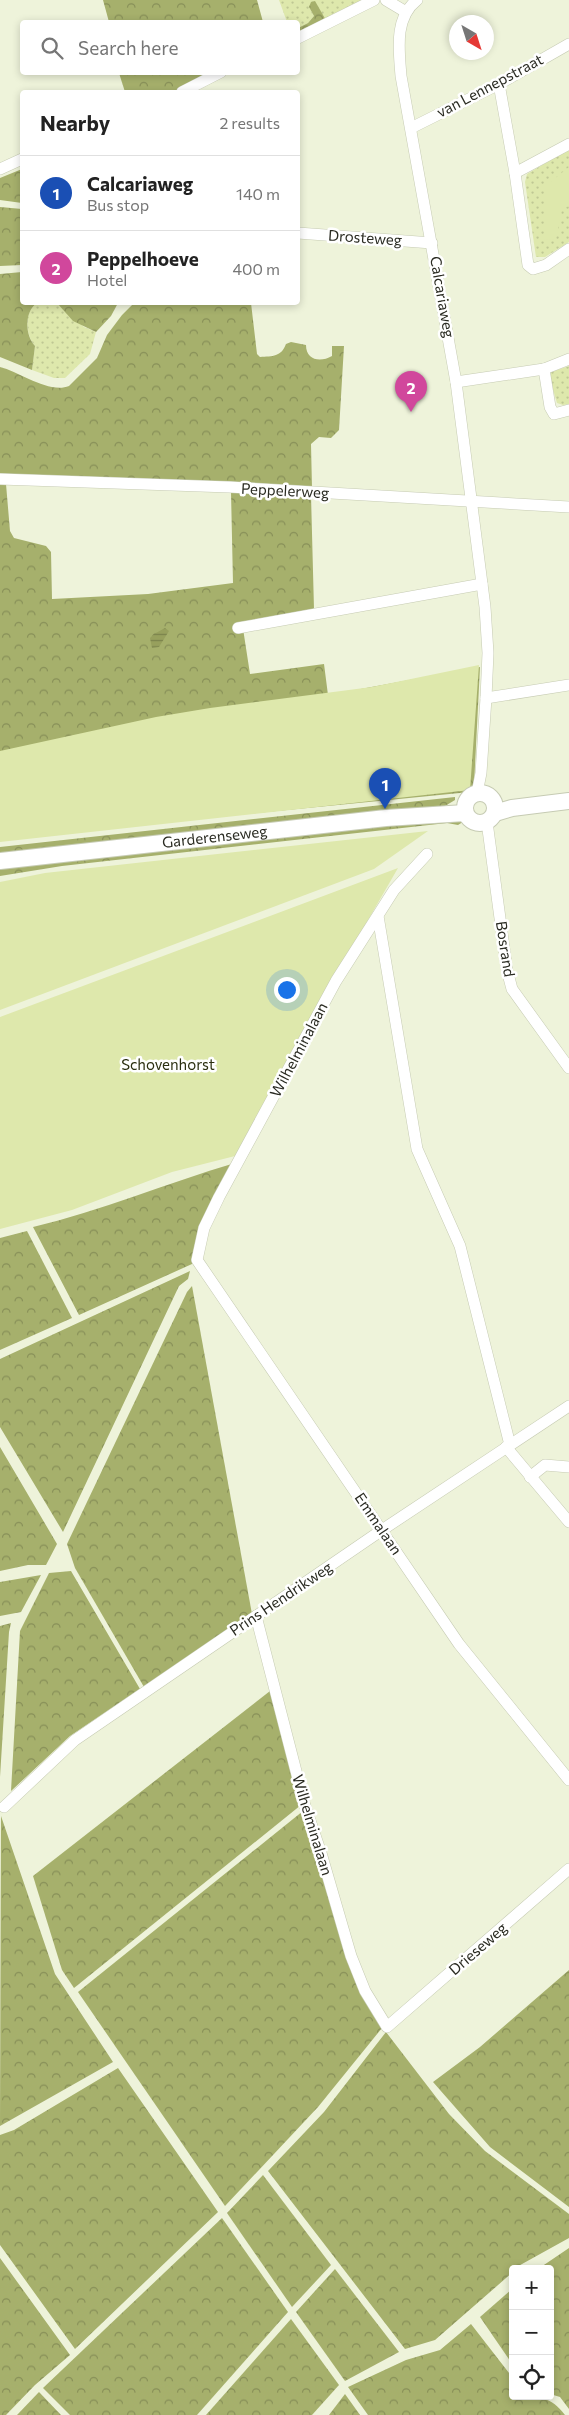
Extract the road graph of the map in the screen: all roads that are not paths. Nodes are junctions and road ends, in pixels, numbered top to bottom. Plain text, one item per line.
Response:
1 (374, 0) edge
2 (386, 0) edge
3 (417, 0) edge
4 (406, 12) junction
5 (300, 37) edge
6 (569, 44) edge
7 (215, 75) edge
8 (498, 84) junction
9 (186, 90) edge
10 (411, 128) junction
11 (569, 144) edge
12 (20, 160) edge
13 (0, 169) edge
14 (515, 173) junction
15 (300, 232) edge
16 (432, 243) junction
17 (569, 249) edge
18 (569, 359) edge
19 (544, 369) junction
20 (456, 382) junction
21 (569, 410) edge
22 (0, 479) edge
23 (471, 502) junction
24 (569, 507) edge
25 (482, 584) junction
26 (238, 628) dead end
27 (569, 685) edge
28 (486, 698) junction
29 (569, 802) edge
30 (487, 808) junction
31 (465, 810) junction
32 (427, 854) dead end
33 (0, 861) edge
34 (378, 916) junction
35 (568, 1067) edge
36 (197, 1260) joint
37 (569, 1406) edge
38 (508, 1446) junction
39 (569, 1467) edge
40 (530, 1477) junction
41 (569, 1522) edge
42 (382, 1530) junction
43 (256, 1616) junction
44 (569, 1780) edge
45 (4, 1807) dead end
46 (569, 1869) edge
47 (387, 2027) joint

1 - 5 street
2 - 4 street
3 - 4 street
4 - 10 street, Calcariaweg
6 - 8 street, van Lennepstraat
7 - 9 street
8 - 10 street, van Lennepstraat
8 - 14 street
10 - 16 street, Calcariaweg
11 - 14 street
12 - 13 street
14 - 17 street
15 - 16 street, Drosteweg
16 - 20 street, Calcariaweg
18 - 19 street
19 - 20 street
19 - 21 street
20 - 23 street, Calcariaweg
22 - 23 street, Peppelerweg
23 - 24 street, Peppelerweg
23 - 25 street, Calcariaweg
25 - 26 street
25 - 28 street, Calcariaweg
27 - 28 street
28 - 30 street, Calcariaweg
29 - 30 main road
30 - 31 main road
30 - 31 main road
30 - 35 street, Bosrand
31 - 33 main road, Garderenseweg
32 - 34 street, Wilhelminalaan
34 - 36 street, Wilhelminalaan
34 - 38 street
36 - 42 street, Emmalaan
37 - 38 street, Prins Hendrikweg
38 - 40 street
38 - 42 street, Prins Hendrikweg
39 - 40 street
40 - 41 street
42 - 43 street, Prins Hendrikweg
42 - 44 street, Emmalaan
43 - 45 street, Prins Hendrikweg
43 - 47 street, Wilhelminalaan
46 - 47 street, Drieseweg

